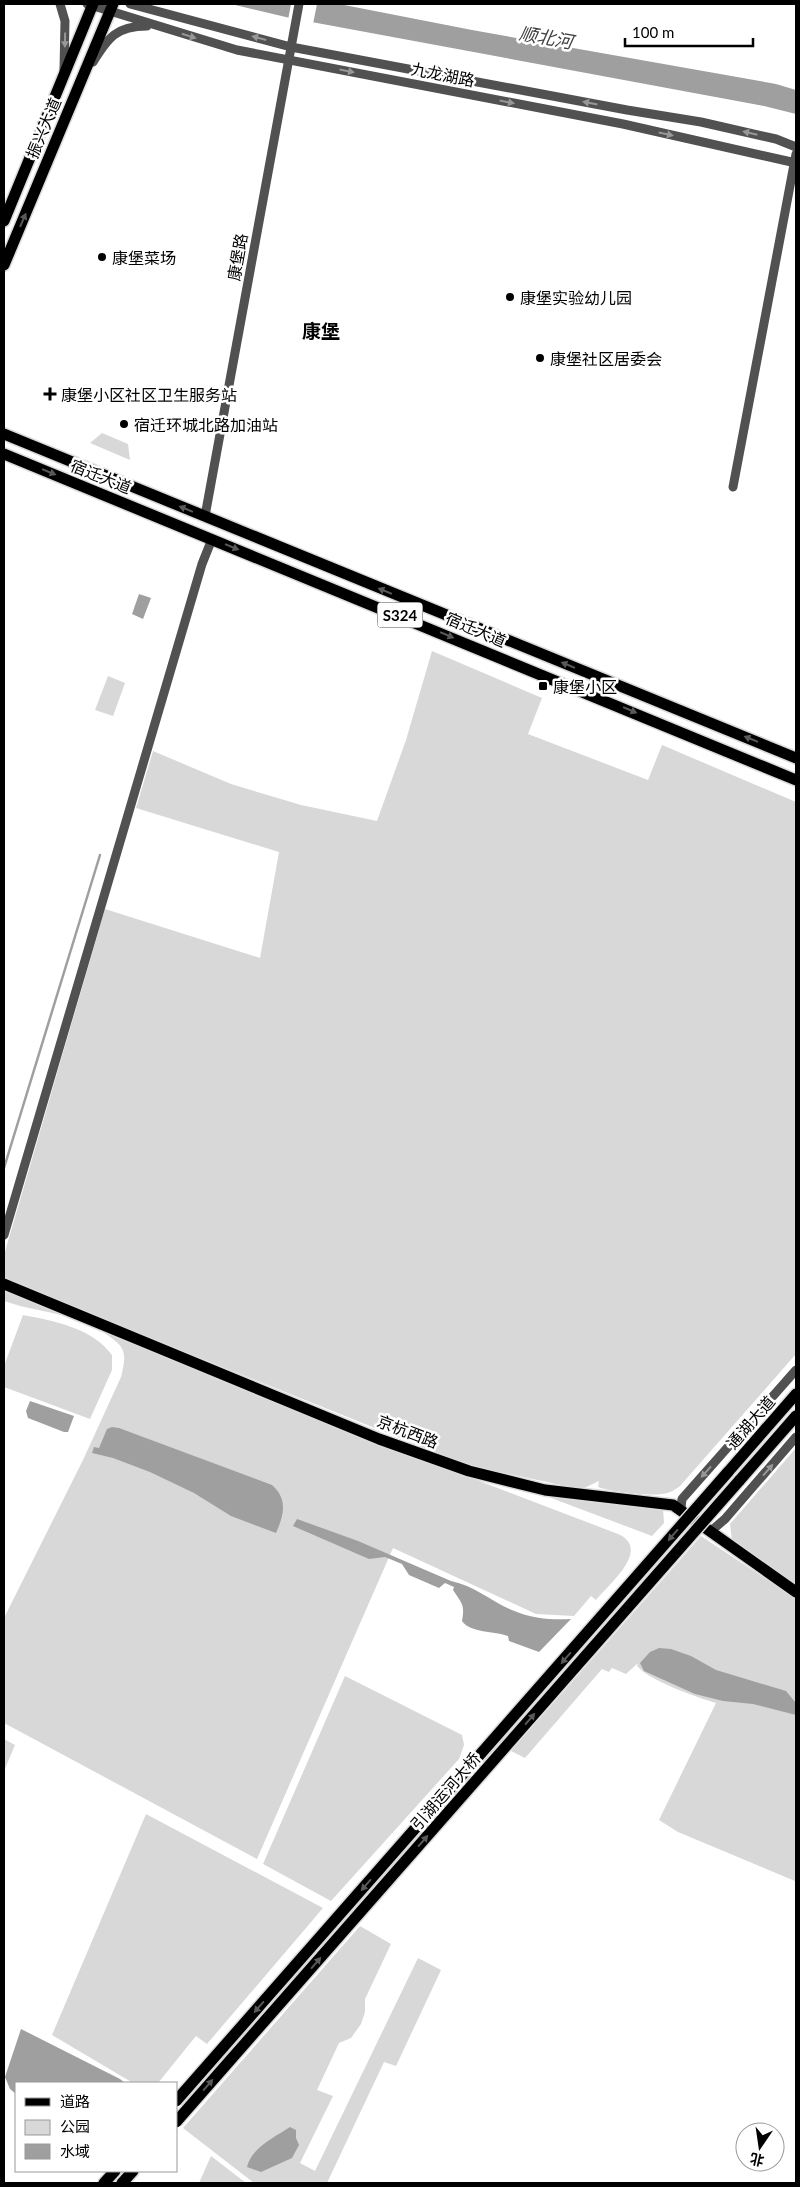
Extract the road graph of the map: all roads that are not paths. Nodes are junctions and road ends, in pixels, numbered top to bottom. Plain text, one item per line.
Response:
1 (60, 4) edge
2 (130, 4) edge
3 (154, 4) edge
4 (299, 4) edge
5 (91, 5) edge
6 (111, 8) edge
7 (174, 15) junction
8 (156, 26) junction
9 (291, 47) junction
10 (289, 60) junction
11 (63, 77) junction
12 (82, 79) junction
13 (796, 147) edge
14 (796, 160) edge
15 (4, 221) edge
16 (4, 265) edge
17 (4, 430) edge
18 (4, 434) edge
19 (35, 447) junction
20 (4, 454) edge
21 (734, 487) dead end
22 (204, 516) junction
23 (212, 539) junction
24 (796, 758) edge
25 (796, 780) edge
26 (4, 1236) edge
27 (4, 1284) edge
28 (796, 1370) edge
29 (796, 1394) edge
30 (796, 1416) edge
31 (796, 1437) edge
32 (728, 1472) joint
33 (739, 1481) joint
34 (681, 1508) junction
35 (711, 1530) junction
36 (796, 1592) edge
37 (178, 2099) edge
38 (178, 2120) edge
39 (114, 2172) edge
40 (132, 2172) edge
41 (104, 2183) edge
42 (122, 2183) edge

1 -> 11 street
2 - 7 street, 九龙湖路
3 - 7 street
4 - 9 street, 康堡路
5 - 6 street, 九龙湖路
5 - 11 main road, 振兴大道
6 - 8 street, 九龙湖路
6 - 12 main road, 振兴大道
9 -> 7 street, 九龙湖路
8 -> 10 street, 九龙湖路
8 - 12 street
9 - 10 street, 康堡路
13 -> 9 street, 九龙湖路
10 -> 14 street, 九龙湖路
10 - 22 street, 康堡路
11 - 15 main road, 振兴大道
16 -> 12 main road, 振兴大道
14 - 21 street
17 - 19 main road
18 - 19 main road, 宿迁大道 / S324
22 -> 19 main road, 宿迁大道 / S324
20 -> 23 main road, 宿迁大道 / S324
24 -> 22 main road, 宿迁大道 / S324
23 -> 25 main road, 宿迁大道 / S324
23 - 26 street
27 - 34 main road, 京杭西路
28 -> 34 street
29 - 32 main road, 通湖大道
30 - 33 main road, 通湖大道
35 -> 31 street
32 -> 37 main road, 引湖运河大桥, bridge
38 -> 33 main road, 引湖运河大桥, bridge
34 - 35 main road, 京杭西路
35 - 36 main road, 京杭西路
39 - 41 main road
40 - 42 main road

